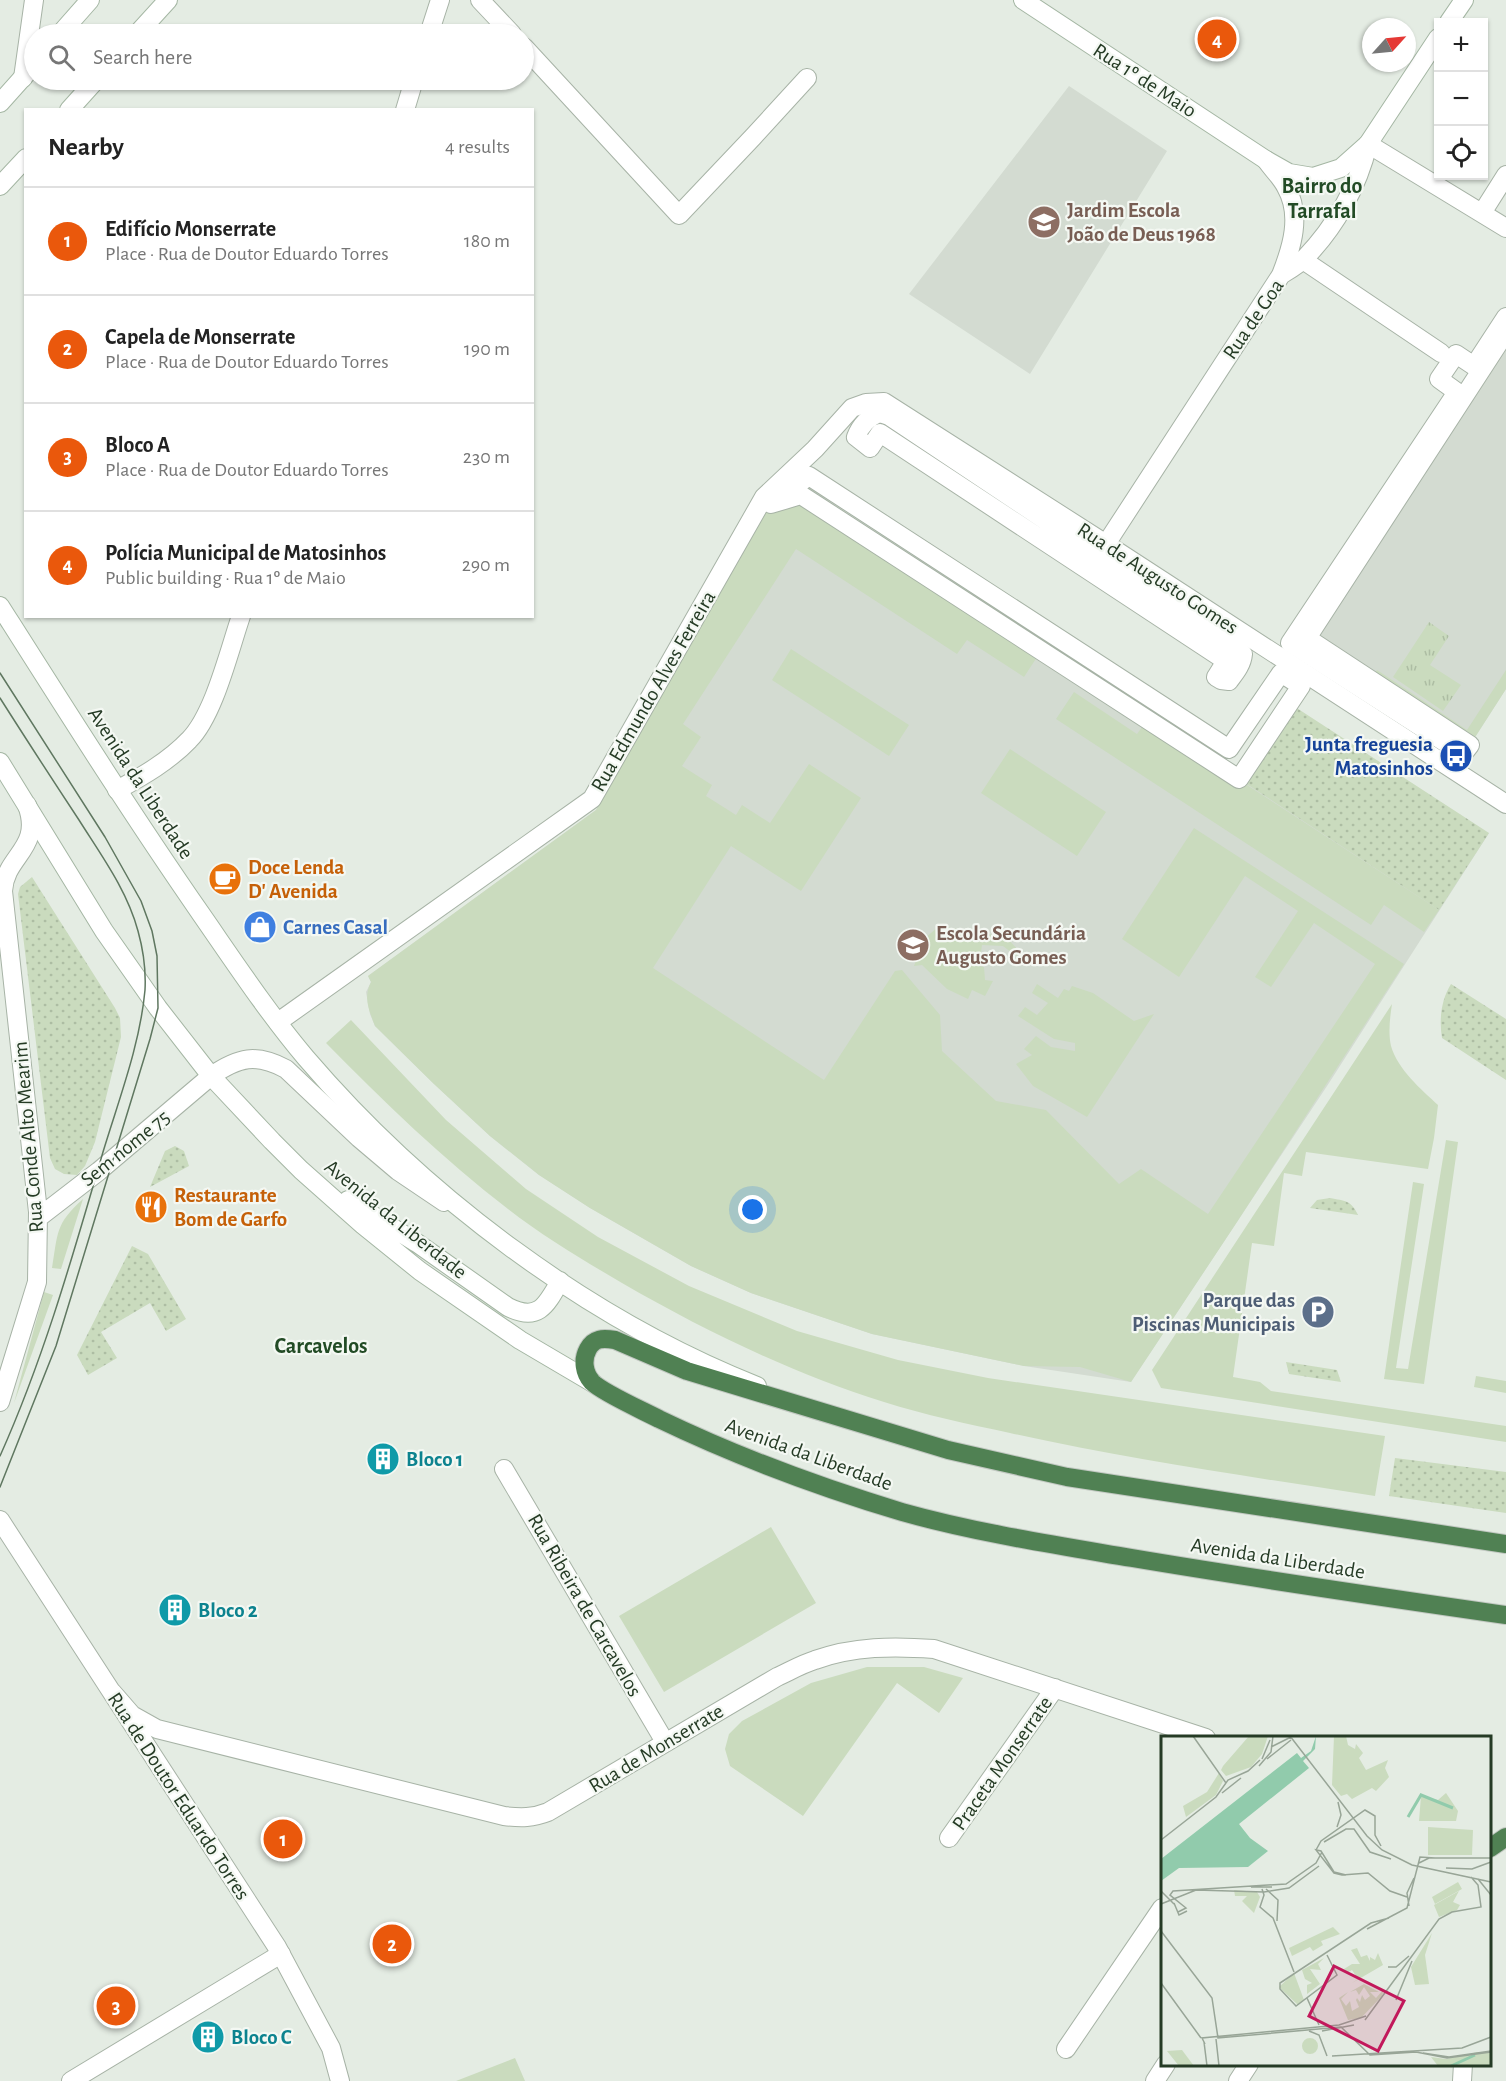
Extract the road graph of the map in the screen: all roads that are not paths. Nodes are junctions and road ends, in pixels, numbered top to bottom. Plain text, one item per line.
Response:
1 (34, 0) edge
2 (90, 0) edge
3 (168, 0) edge
4 (440, 0) edge
5 (480, 0) edge
6 (1023, 0) edge
7 (1464, 0) edge
8 (1452, 18) edge
9 (32, 24) edge
10 (69, 24) edge
11 (146, 24) edge
12 (432, 24) edge
13 (503, 24) edge
14 (1434, 44) edge
15 (534, 58) edge
16 (24, 77) edge
17 (807, 78) dead end
18 (87, 90) edge
19 (411, 90) edge
20 (0, 104) edge
21 (71, 108) edge
22 (406, 108) edge
23 (1368, 144) junction
24 (24, 160) edge
25 (1266, 160) junction
26 (1506, 174) edge
27 (0, 186) edge
28 (1482, 213) junction
29 (1506, 228) edge
30 (1304, 260) junction
31 (1281, 275) junction
32 (1506, 317) edge
33 (1506, 332) edge
34 (1441, 352) dead end
35 (815, 449) joint
36 (771, 504) joint
37 (1106, 544) junction
38 (0, 606) edge
39 (240, 618) edge
40 (1216, 677) joint
41 (0, 762) edge
42 (117, 790) junction
43 (26, 803) junction
44 (1506, 804) edge
45 (278, 1022) junction
46 (211, 1076) junction
47 (301, 1170) junction
48 (38, 1218) junction
49 (497, 1239) junction
50 (560, 1281) junction
51 (593, 1383) junction
52 (0, 1402) edge
53 (823, 1412) junction
54 (504, 1469) dead end
55 (0, 1520) edge
56 (1440, 1534) junction
57 (1506, 1538) edge
58 (1506, 1544) edge
59 (1506, 1615) edge
60 (1055, 1688) junction
61 (112, 1692) junction
62 (1203, 1736) edge
63 (665, 1742) junction
64 (1506, 1837) edge
65 (949, 1838) dead end
66 (1491, 1847) edge
67 (1161, 1909) edge
68 (280, 1954) junction
69 (1066, 2049) dead end
70 (1165, 2066) edge
71 (1248, 2066) edge
72 (1463, 2066) edge
73 (71, 2081) edge
74 (340, 2081) edge
75 (1155, 2081) edge
76 (1238, 2081) edge
77 (1462, 2081) edge

1 - 9 street
2 - 10 street
3 - 11 street
4 - 12 street
5 - 13 street
6 - 25 street, Rua 1º de Maio
7 - 8 street
14 - 23 street, Rua de Goa
15 - 17 street
16 - 20 street
18 - 21 street
19 - 22 street
23 - 25 street, Rua 1º de Maio
23 - 28 street
23 - 30 street, Rua de Goa
24 - 27 street
25 - 31 street, Rua 1º de Maio
26 - 28 street
28 - 29 street
30 - 31 street, Rua de Goa
30 - 34 street
31 - 37 street, Rua de Goa
32 - 33 street
35 - 37 street, Rua de Augusto Gomes
35 - 45 street, Rua Edmundo Alves Ferreira
36 - 36 street
37 - 44 street, Rua de Augusto Gomes
38 - 42 street, Avenida da Liberdade
39 - 42 street
40 - 40 street
41 - 43 street, Avenida da Liberdade
42 - 45 street, Avenida da Liberdade
43 - 46 street, Avenida da Liberdade
43 - 48 street, Rua Conde Alto Mearim
45 - 49 street, Avenida da Liberdade
46 - 47 street, Avenida da Liberdade
46 - 48 street, Sem nome 75
46 - 49 street, Avenida da Liberdade
47 - 50 street
47 - 51 street, Avenida da Liberdade
48 - 52 street, Rua Conde Alto Mearim
49 - 50 street, Avenida da Liberdade
50 - 53 street, Avenida da Liberdade
51 - 53 highway
51 - 59 highway, Avenida da Liberdade
53 - 56 highway, Avenida da Liberdade
54 - 63 street, Rua Ribeira de Carcavelos
55 - 61 street, Rua de Doutor Eduardo Torres
56 - 57 highway
56 - 58 highway, Avenida da Liberdade
60 - 62 street, Rua de Monserrate
60 - 63 street, Rua de Monserrate
60 - 65 street, Praceta Monserrate
61 - 63 street, Rua de Monserrate
61 - 68 street, Rua de Doutor Eduardo Torres
64 - 66 highway
67 - 69 street
68 - 73 street
68 - 74 street, Rua de Doutor Eduardo Torres
70 - 75 street
71 - 76 street
72 - 77 street

